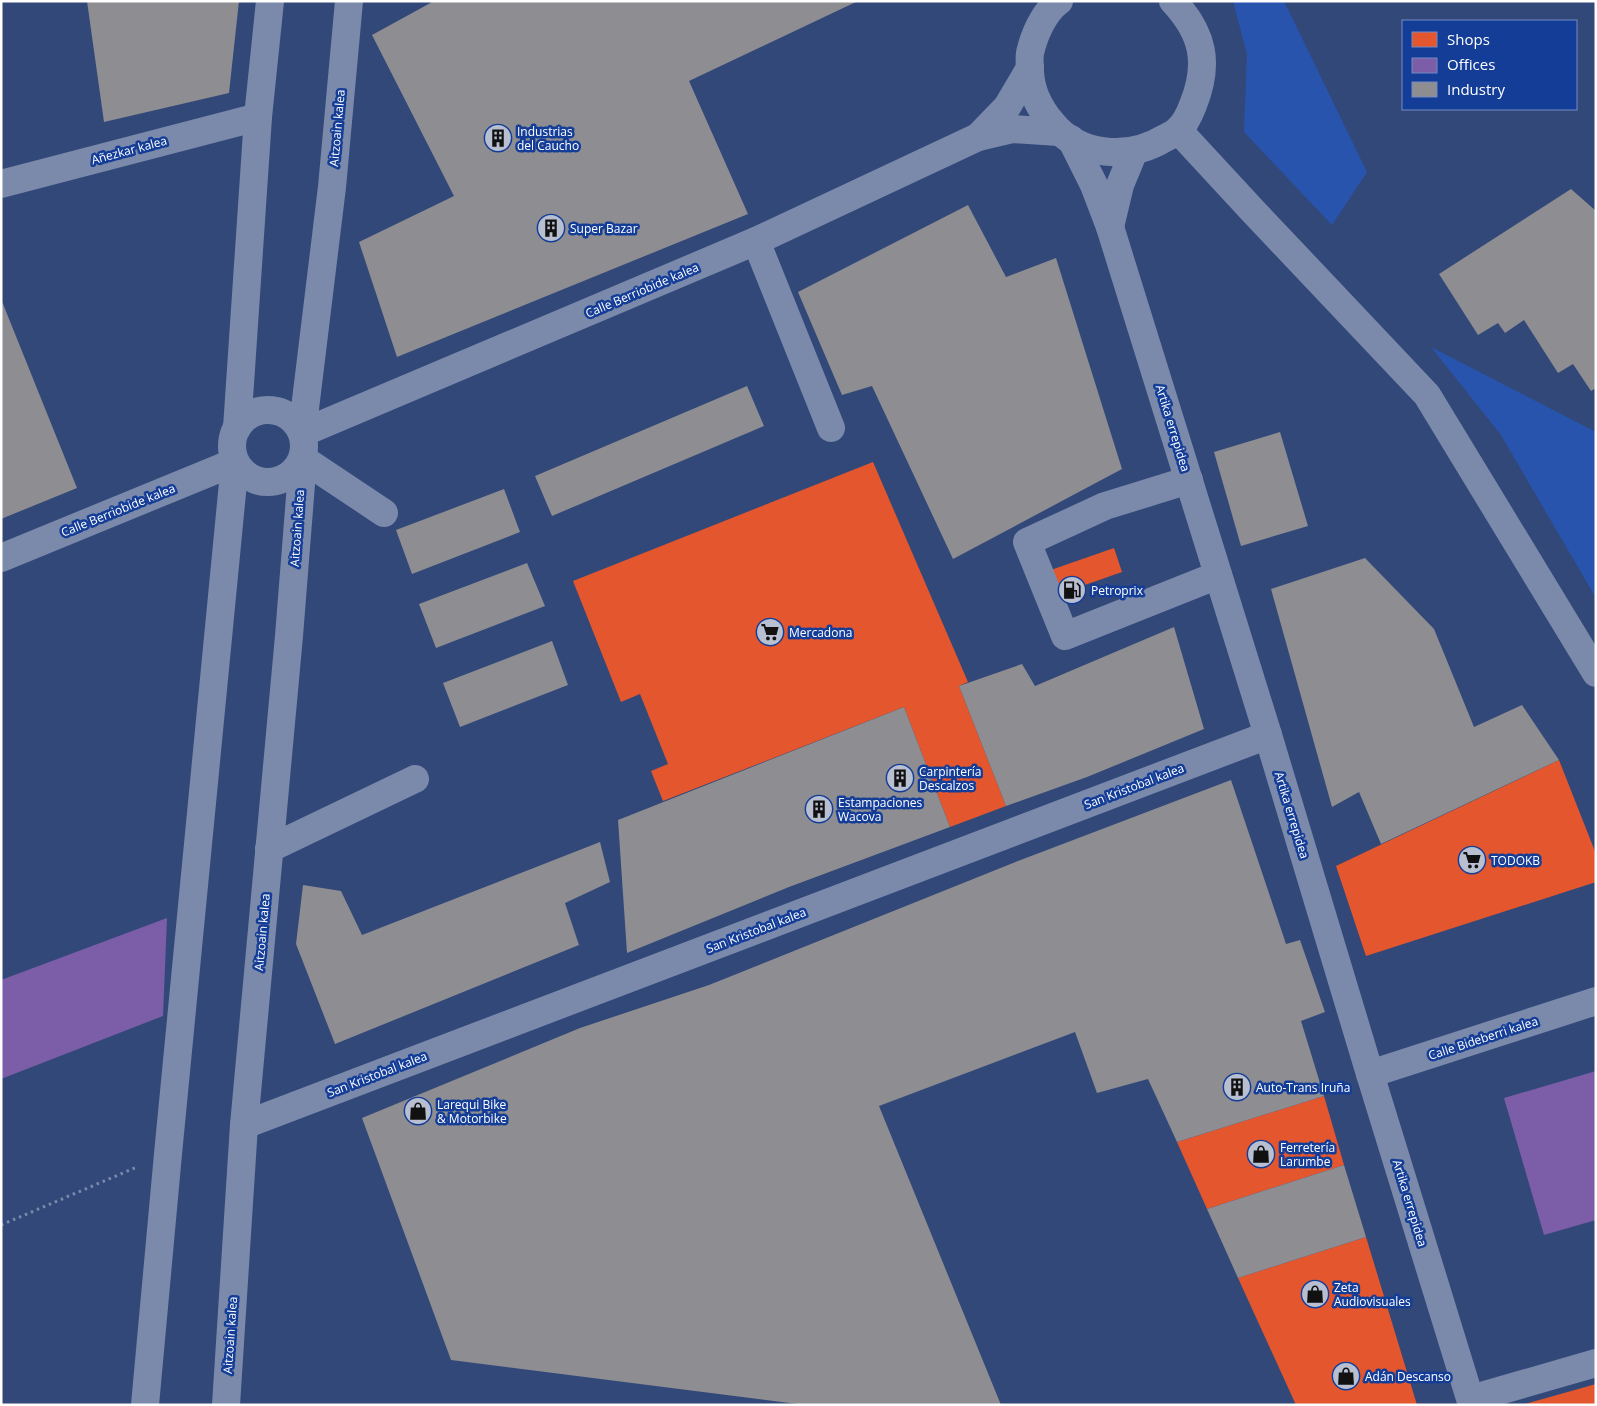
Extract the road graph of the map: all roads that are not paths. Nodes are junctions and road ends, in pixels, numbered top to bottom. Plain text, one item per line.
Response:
1 (270, 1) edge
2 (349, 1) edge
3 (1173, 1) edge
4 (1056, 2) edge
5 (1030, 68) junction
6 (258, 117) junction
7 (1178, 130) junction
8 (1065, 136) junction
9 (978, 137) junction
10 (1134, 151) junction
11 (1, 184) edge
12 (1110, 227) junction
13 (756, 241) junction
14 (237, 428) junction
15 (831, 428) dead end
16 (302, 446) junction
17 (235, 462) junction
18 (1189, 480) junction
19 (384, 513) dead end
20 (1, 558) edge
21 (1218, 575) junction
22 (1596, 673) edge
23 (1268, 735) junction
24 (416, 779) dead end
25 (269, 849) junction
26 (1596, 1001) edge
27 (1370, 1074) junction
28 (244, 1125) junction
29 (1596, 1363) edge
30 (1471, 1402) edge
31 (145, 1405) edge
32 (226, 1405) edge

1 - 6 street
2 - 16 street, Aitzoain kalea
3 - 7 street
4 - 5 street
5 - 8 street, Artika errepidea
5 - 9 street, Calle Berriobide kalea
6 - 11 street, Añezkar kalea
6 - 14 street
7 - 10 street
7 - 22 street
8 - 9 street, Calle Berriobide kalea
8 - 10 street
8 - 12 street, Artika errepidea
9 - 13 street, Calle Berriobide kalea
10 - 12 street
12 - 18 street, Artika errepidea
13 - 15 street
13 - 16 street, Calle Berriobide kalea
14 - 16 street
14 - 17 street
16 - 17 street
16 - 19 street
16 - 25 street, Aitzoain kalea
17 - 20 street, Calle Berriobide kalea
17 - 31 street
18 - 21 street, Artika errepidea
18 - 21 street
21 - 23 street, Artika errepidea
23 - 27 street, Artika errepidea
23 - 28 street, San Kristobal kalea
24 - 25 street
25 - 28 street, Aitzoain kalea
26 - 27 street, Calle Bideberri kalea
27 - 30 street, Artika errepidea
28 - 32 street, Aitzoain kalea
29 - 30 street

